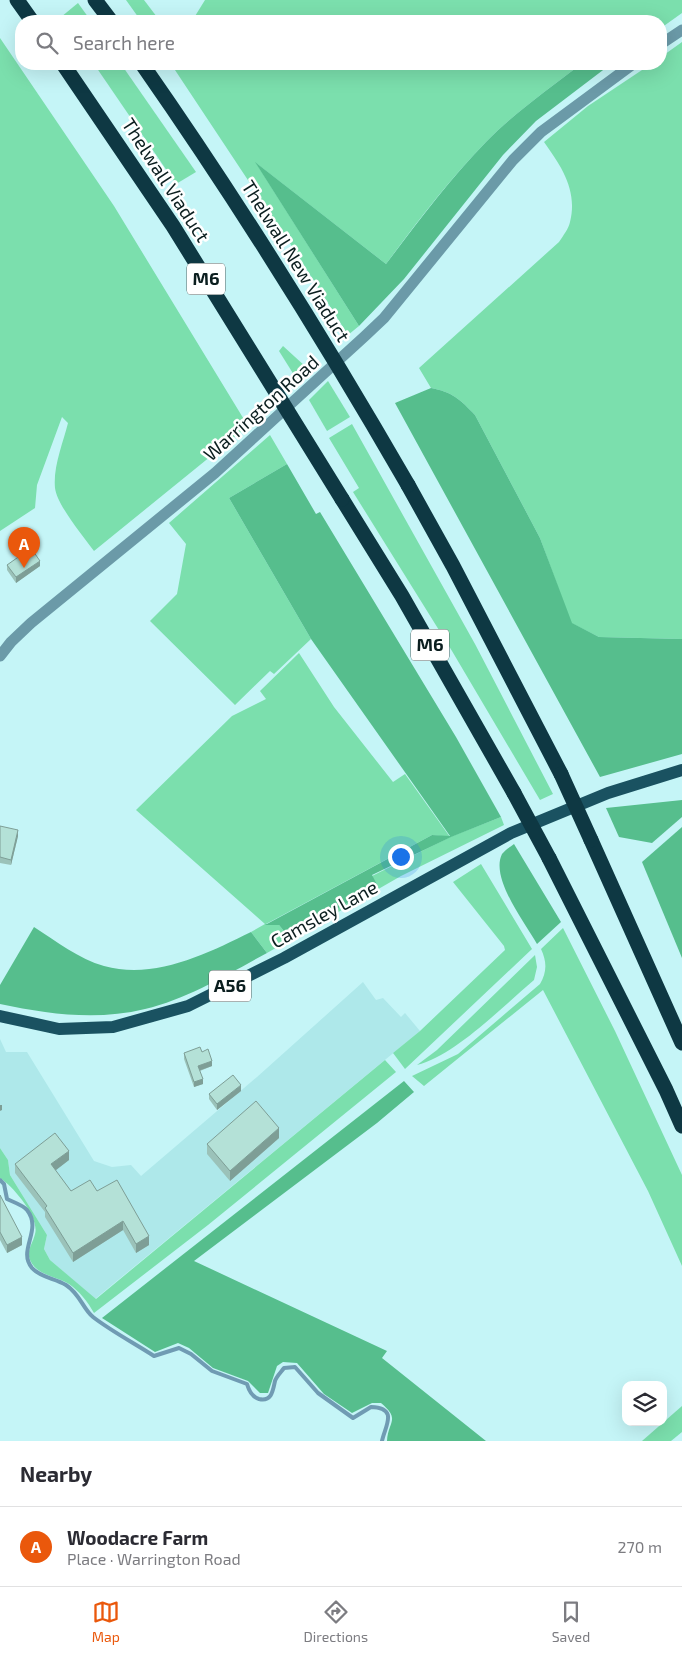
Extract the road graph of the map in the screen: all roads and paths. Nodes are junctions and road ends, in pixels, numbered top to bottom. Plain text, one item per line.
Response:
1 (17, 0) edge
2 (96, 0) edge
3 (28, 15) edge
4 (107, 15) edge
5 (682, 30) edge
6 (667, 40) edge
7 (67, 70) edge
8 (146, 70) edge
9 (624, 70) edge
10 (0, 656) edge
11 (682, 770) edge
12 (0, 1016) edge
13 (682, 1043) edge
14 (682, 1126) edge

1 - 3 highway
2 - 4 highway
5 - 6 street
7 - 14 highway, Thelwall Viaduct / M6, bridge
8 - 13 highway, Thelwall New Viaduct, bridge
9 - 10 street, Warrington Road
11 - 12 main road, Camsley Lane / A56

